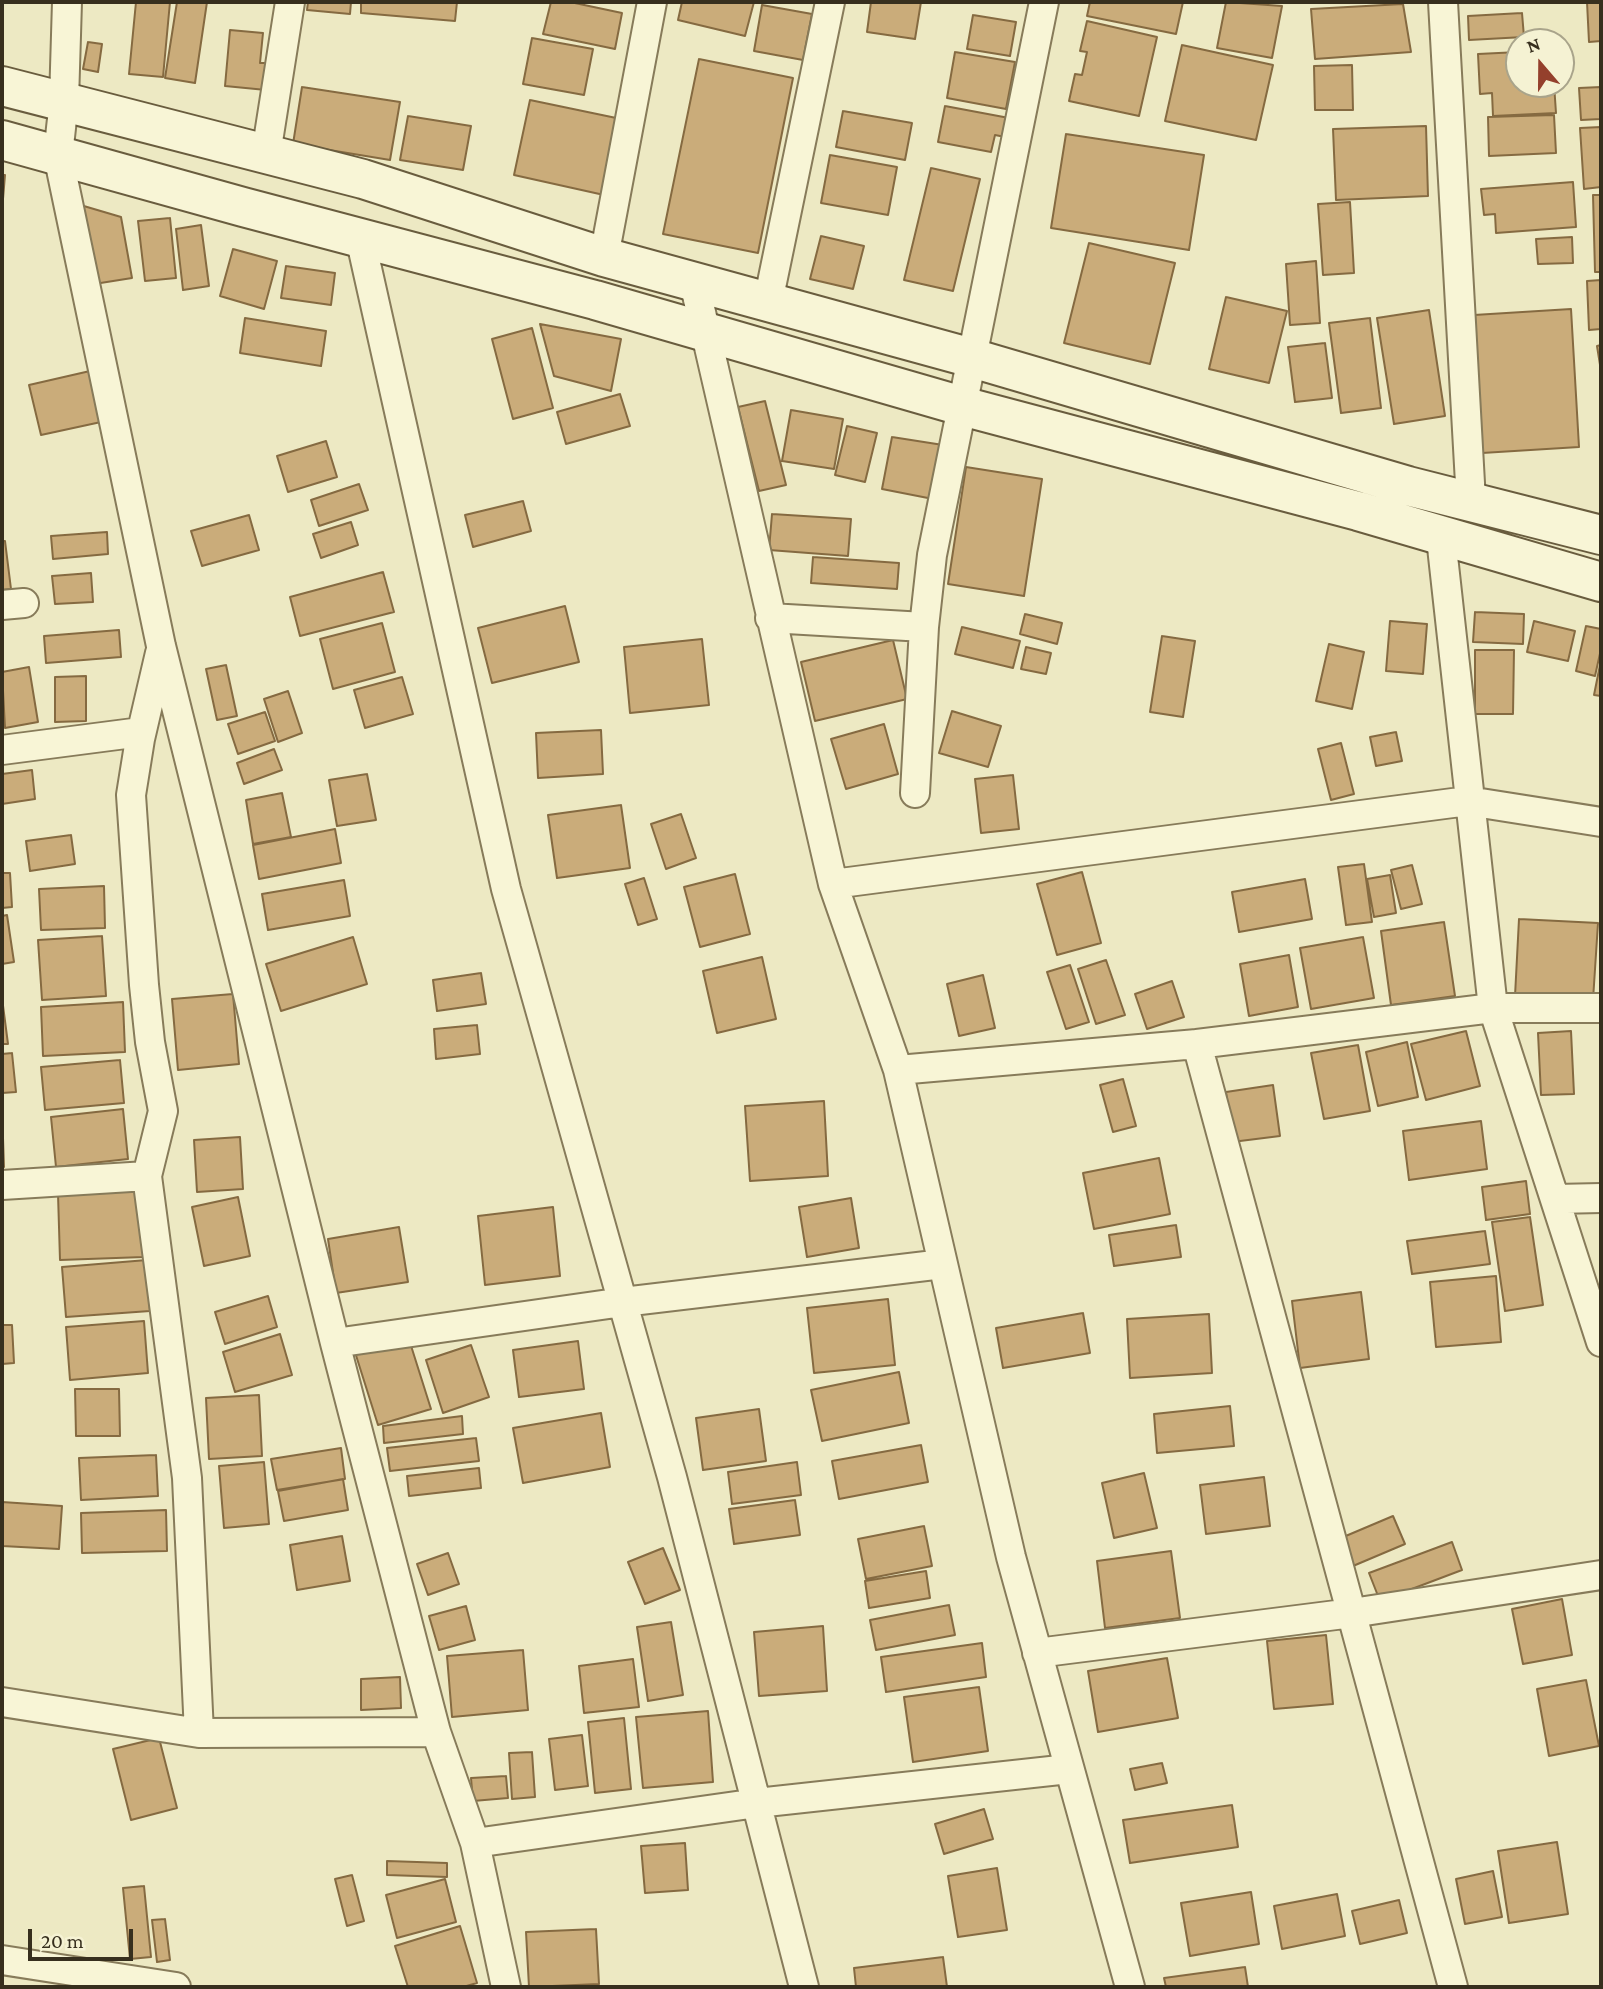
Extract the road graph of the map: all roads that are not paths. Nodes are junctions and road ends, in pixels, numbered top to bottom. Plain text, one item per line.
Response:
1 (67, 2) edge
2 (290, 2) edge
3 (652, 2) edge
4 (830, 2) edge
5 (1044, 2) edge
6 (1443, 2) edge
7 (2, 86) edge
8 (64, 101) junction
9 (2, 140) edge
10 (266, 154) junction
11 (58, 155) junction
12 (360, 237) junction
13 (604, 257) junction
14 (694, 282) junction
15 (768, 302) junction
16 (705, 332) junction
17 (972, 358) junction
18 (962, 406) junction
19 (1471, 501) junction
20 (1601, 535) edge
21 (1441, 538) junction
22 (1601, 582) edge
23 (770, 618) junction
24 (923, 627) junction
25 (161, 646) junction
26 (141, 732) junction
27 (2, 750) edge
28 (915, 793) dead end
29 (1468, 801) junction
30 (1601, 822) edge
31 (833, 884) junction
32 (1493, 1008) junction
33 (1601, 1008) edge
34 (1197, 1044) junction
35 (898, 1070) junction
36 (148, 1176) junction
37 (2, 1185) edge
38 (1601, 1198) edge
39 (1555, 1199) junction
40 (943, 1264) junction
41 (623, 1302) junction
42 (1601, 1342) edge
43 (335, 1343) junction
44 (1601, 1575) edge
45 (1352, 1613) junction
46 (1037, 1653) junction
47 (2, 1702) edge
48 (436, 1732) junction
49 (199, 1733) junction
50 (1069, 1769) junction
51 (757, 1803) junction
52 (475, 1843) junction
53 (2, 1960) edge
54 (176, 1987) edge
55 (506, 1987) edge
56 (804, 1987) edge
57 (1130, 1987) edge
58 (1452, 1987) edge

1 - 8 street
2 - 10 street
3 - 13 street
4 - 15 street
5 - 17 street
6 - 19 street
7 - 8 main road
8 - 10 main road
8 - 11 street
9 - 11 main road
10 - 13 main road
11 - 12 main road
11 - 25 street
12 - 16 main road
12 - 41 street
13 - 14 main road
14 - 15 main road
14 - 16 street
15 - 17 main road
16 - 18 main road
16 - 23 street
17 - 18 street
17 - 19 main road
18 - 21 main road
18 - 24 street
19 - 20 main road
21 - 22 main road
21 - 29 street
23 - 24 street
23 - 31 street
24 - 28 street
25 - 26 street
25 - 43 street
26 - 27 street
26 - 36 street
29 - 30 street
29 - 31 street
29 - 32 street
31 - 35 street
32 - 33 street
32 - 34 street
32 - 39 street
34 - 35 street
34 - 45 street
35 - 40 street
36 - 37 street
36 - 49 street
38 - 39 street
39 - 42 street
40 - 41 street
40 - 46 street
41 - 43 street
41 - 51 street
43 - 48 street
44 - 45 street
45 - 46 street
45 - 58 street
46 - 50 street
47 - 49 street
48 - 49 street
48 - 52 street
50 - 51 street
50 - 57 street
51 - 52 street
51 - 56 street
52 - 55 street
53 - 54 street

